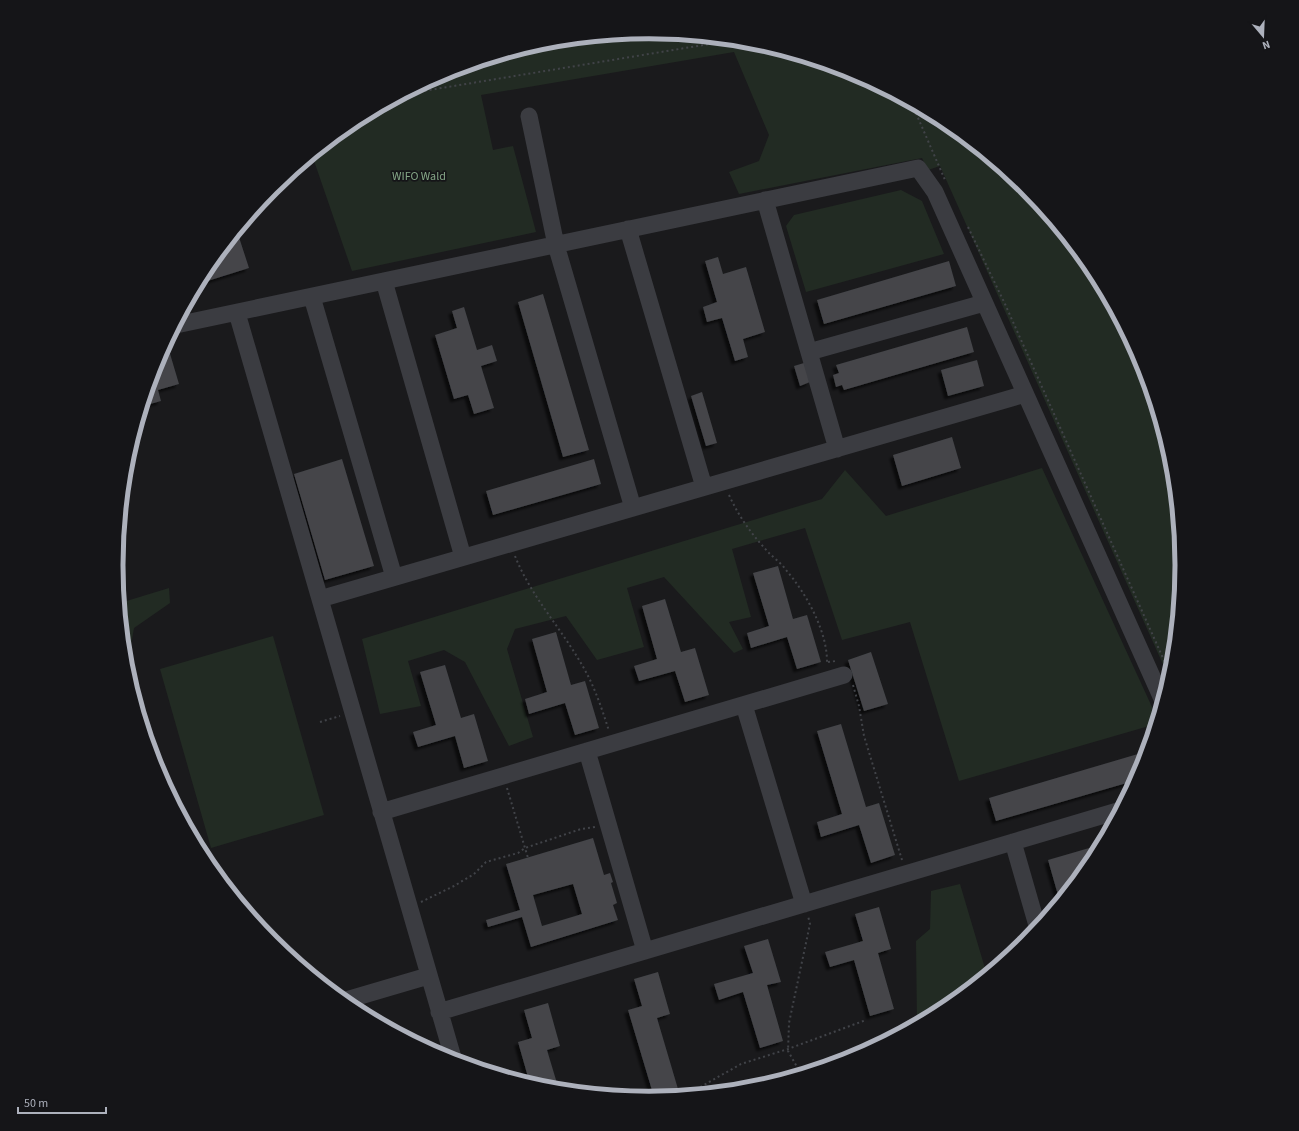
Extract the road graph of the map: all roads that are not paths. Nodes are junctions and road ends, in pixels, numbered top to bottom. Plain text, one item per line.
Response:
1 (529, 116) dead end
2 (765, 200) junction
3 (628, 229) junction
4 (556, 244) junction
5 (384, 281) junction
6 (312, 297) junction
7 (984, 303) junction
8 (237, 313) junction
9 (182, 324) edge
10 (809, 352) junction
11 (1025, 394) junction
12 (837, 449) junction
13 (704, 487) junction
14 (633, 508) junction
15 (464, 557) junction
16 (394, 578) junction
17 (320, 599) junction
18 (845, 673) road end
19 (1160, 694) edge
20 (744, 704) junction
21 (587, 751) junction
22 (381, 812) junction
23 (1114, 812) edge
24 (1013, 842) junction
25 (804, 904) junction
26 (1036, 923) edge
27 (645, 951) junction
28 (428, 976) junction
29 (351, 999) edge
30 (439, 1012) junction
31 (452, 1053) edge

1 - 4 lane
2 - 3 lane
2 - 7 lane
2 - 10 lane
3 - 4 lane
3 - 13 lane
4 - 5 lane
4 - 14 lane
5 - 6 lane
5 - 15 lane
6 - 8 lane
6 - 16 lane
7 - 10 lane
7 - 11 lane
8 - 9 lane
8 - 17 lane
10 - 12 lane
11 - 12 lane
11 - 19 lane
12 - 13 lane
13 - 14 lane
14 - 15 lane
15 - 16 lane
16 - 17 lane
17 - 22 lane
18 - 20 lane
20 - 21 lane
20 - 25 lane
21 - 22 lane
21 - 27 lane
22 - 28 lane
23 - 24 lane
24 - 25 lane
24 - 26 lane
25 - 27 lane
27 - 30 lane
28 - 29 lane
28 - 30 lane
30 - 31 lane

